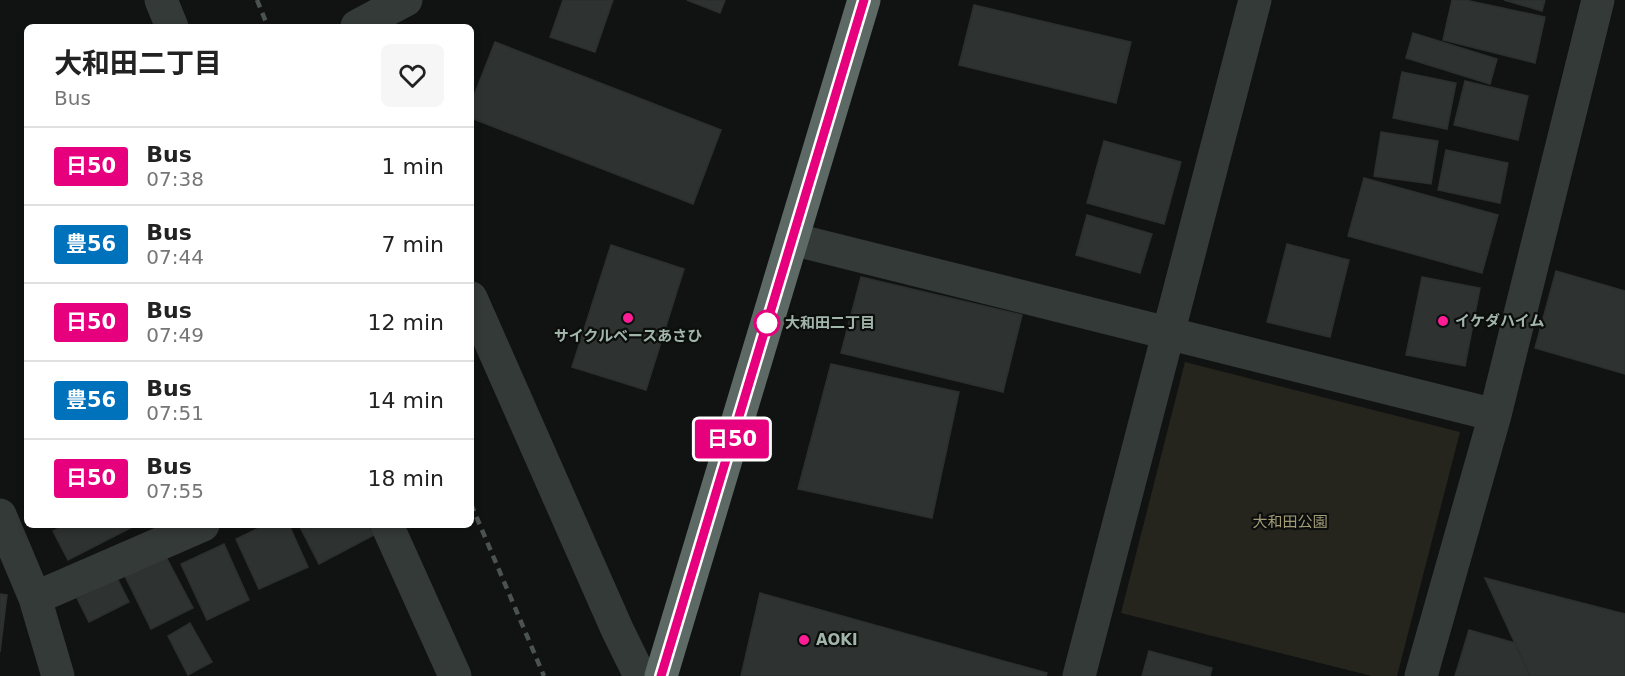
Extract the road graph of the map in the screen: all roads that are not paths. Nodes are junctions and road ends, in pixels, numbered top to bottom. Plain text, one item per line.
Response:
1 (160, 0) edge
2 (406, 0) edge
3 (864, 0) edge
4 (1255, 0) edge
5 (1598, 0) edge
6 (354, 18) edge
7 (171, 24) edge
8 (792, 239) junction
9 (474, 305) edge
10 (1169, 335) junction
11 (1495, 415) junction
12 (0, 515) edge
13 (196, 528) edge
14 (388, 528) edge
15 (34, 598) junction
16 (58, 676) edge
17 (455, 676) edge
18 (640, 676) edge
19 (661, 676) edge
20 (1079, 676) edge
21 (1421, 676) edge

1 - 7 street
2 - 6 street
3 - 8 highway
4 - 10 street
5 - 11 street
8 - 10 street
8 - 19 highway
9 - 18 street
10 - 11 street
10 - 20 street
11 - 21 street
12 - 15 street
13 - 15 street
14 - 17 street
15 - 16 street

